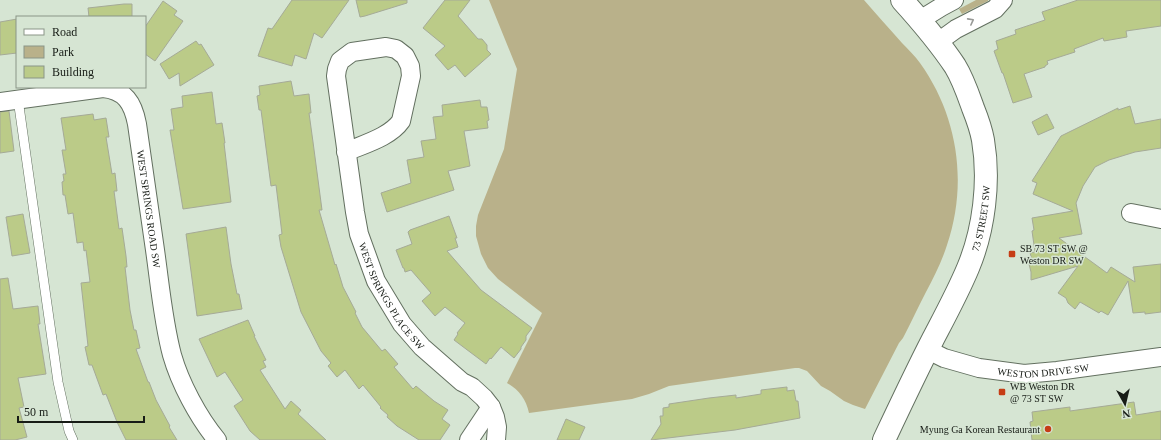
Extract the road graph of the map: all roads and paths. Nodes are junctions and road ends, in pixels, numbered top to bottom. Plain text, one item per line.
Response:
1 (902, 0) edge
2 (954, 0) edge
3 (1003, 0) edge
4 (920, 20) junction
5 (938, 42) junction
6 (18, 99) junction
7 (0, 102) edge
8 (346, 152) junction
9 (1131, 213) dead end
10 (1161, 220) edge
11 (928, 350) junction
12 (1161, 357) edge
13 (491, 407) junction
14 (73, 440) edge
15 (217, 440) edge
16 (469, 440) edge
17 (496, 440) edge
18 (884, 440) edge

1 - 4 street, 73 STREET SW
2 - 4 street
5 -> 3 street
4 - 5 street, 73 STREET SW
5 - 11 street, 73 STREET SW
6 - 7 street, WEST SPRINGS ROAD SW
6 - 14 lane
6 - 15 street, WEST SPRINGS ROAD SW
8 - 8 street, WEST SPRINGS PLACE SW
8 - 13 street, WEST SPRINGS PLACE SW
9 - 10 street
11 - 12 street, WESTON DRIVE SW
11 - 18 street, 73 STREET SW
13 - 16 street
13 - 17 street, WEST SPRINGS PLACE SW

